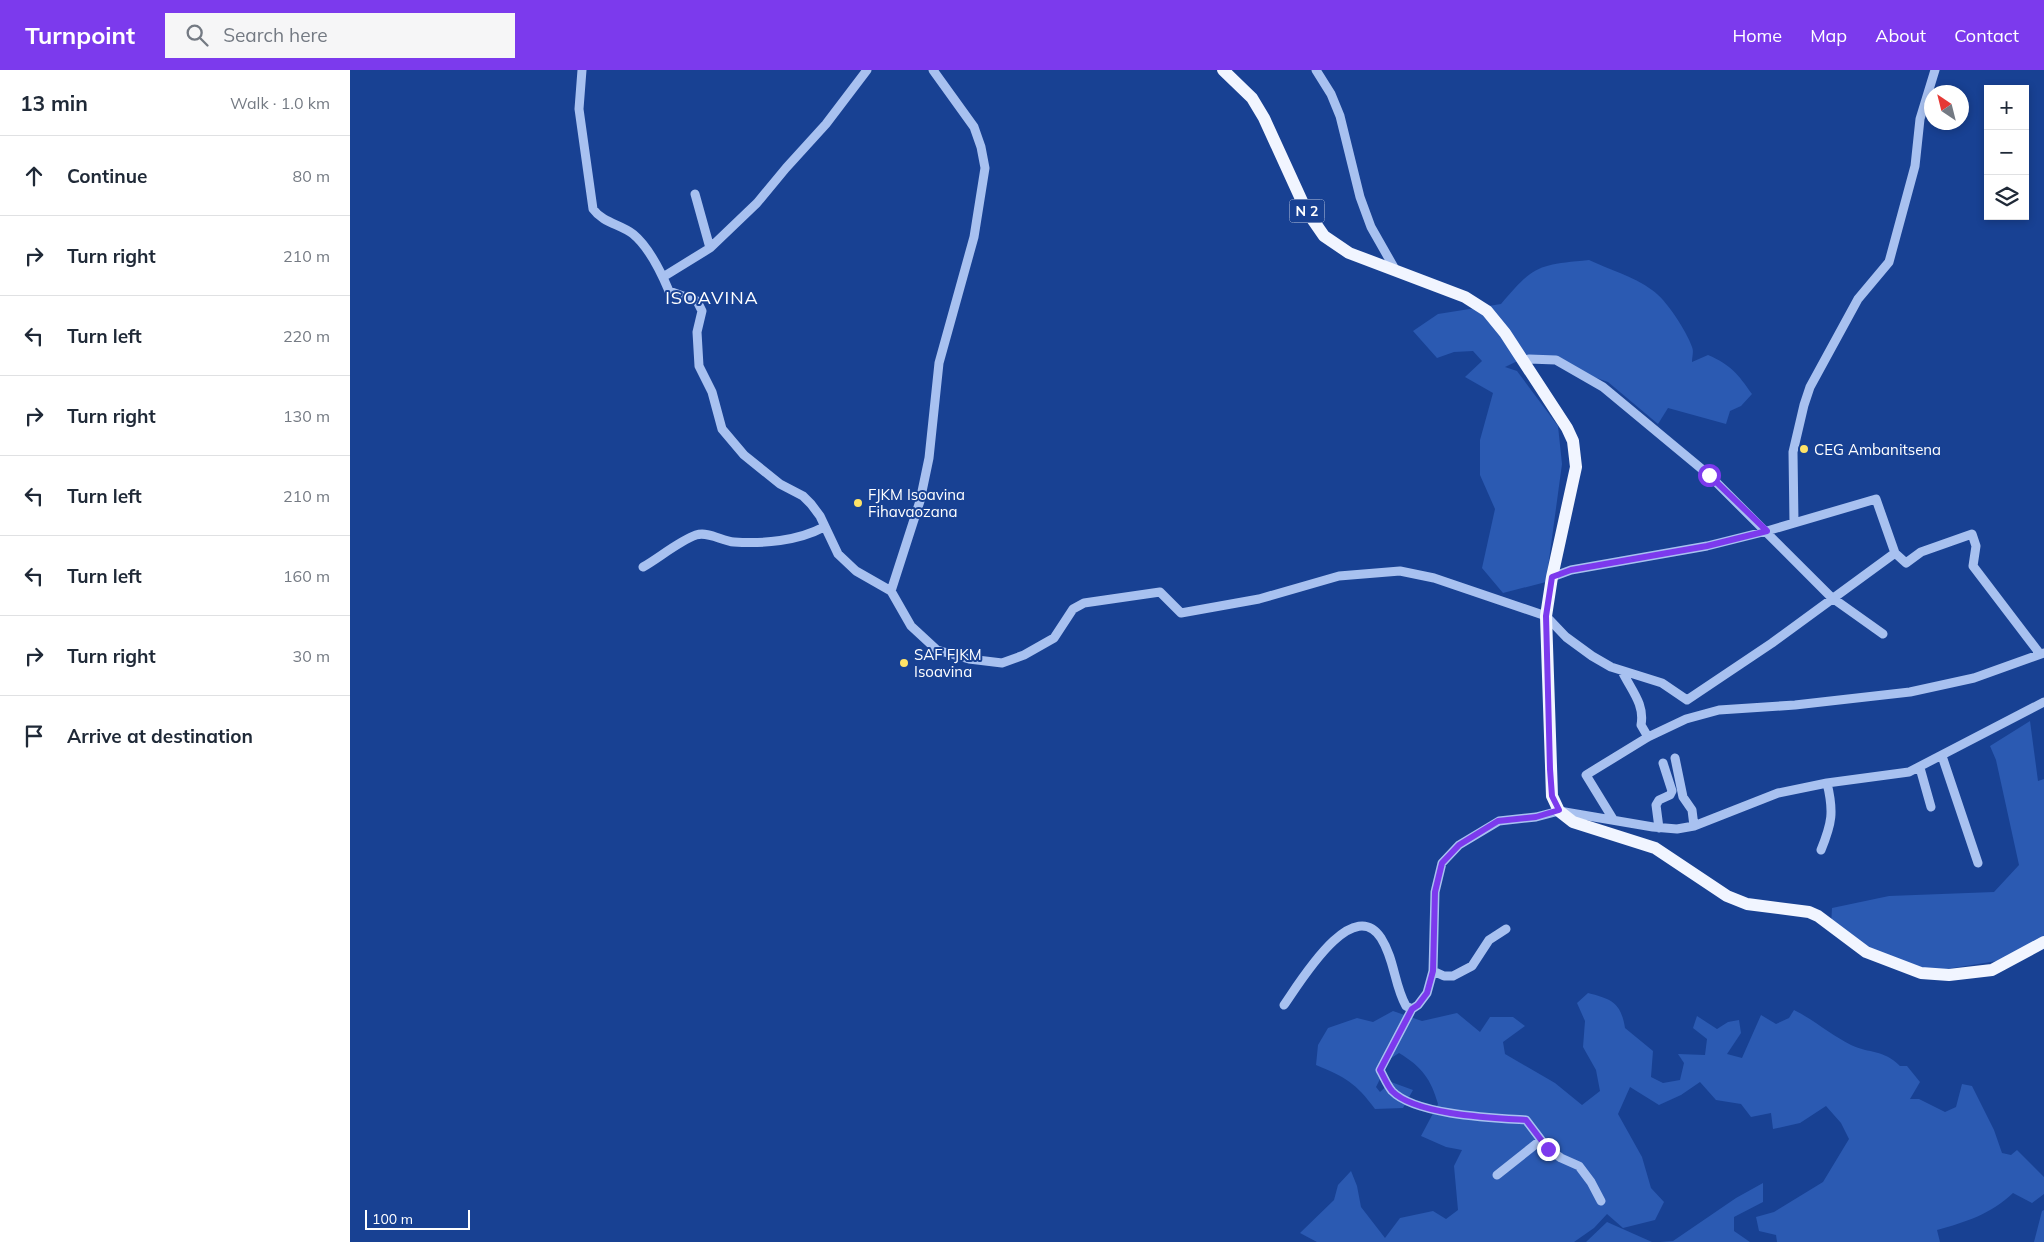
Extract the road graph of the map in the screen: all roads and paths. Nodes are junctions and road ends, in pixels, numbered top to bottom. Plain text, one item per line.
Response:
1 (582, 70) edge
2 (867, 70) edge
3 (933, 70) edge
4 (1223, 70) edge
5 (1316, 70) edge
6 (1935, 70) edge
7 (695, 194) dead end
8 (710, 248) junction
9 (1396, 272) junction
10 (663, 277) junction
11 (1524, 362) junction
12 (1794, 523) junction
13 (824, 527) junction
14 (1767, 531) junction
15 (1895, 554) junction
16 (643, 567) dead end
17 (1552, 577) junction
18 (891, 591) junction
19 (1832, 597) junction
20 (1546, 616) junction
21 (1883, 634) dead end
22 (2042, 654) edge
23 (1622, 671) junction
24 (2044, 702) edge
25 (1648, 737) junction
26 (1942, 756) junction
27 (1675, 758) dead end
28 (1663, 763) dead end
29 (1920, 768) junction
30 (1826, 783) junction
31 (1931, 807) dead end
32 (1559, 810) junction
33 (1614, 819) junction
34 (1694, 826) junction
35 (1659, 828) junction
36 (1821, 850) dead end
37 (1978, 863) dead end
38 (1506, 929) dead end
39 (2044, 942) edge
40 (1433, 971) junction
41 (1284, 1005) dead end
42 (1412, 1009) junction
43 (1541, 1140) junction
44 (1497, 1175) dead end
45 (1601, 1201) dead end

1 - 10 street
2 - 8 street
3 - 18 street
4 - 9 main road, N 2
5 - 9 street
6 - 12 street
7 - 8 street
8 - 10 street
9 - 11 main road, N 2
10 - 13 street
11 - 14 street
11 - 17 main road, N 2
12 - 14 street
12 - 15 street
13 - 16 street
13 - 18 street
14 - 17 street
14 - 19 street
15 - 19 street
15 - 22 street
17 - 20 main road, N 2
18 - 20 street
19 - 21 street
19 - 23 street
20 - 23 street
20 - 32 main road, N 2
22 - 25 street
23 - 25 street
24 - 26 street
25 - 33 street
26 - 29 street
26 - 37 street
27 - 34 street
28 - 35 street
29 - 30 street
29 - 31 street
30 - 34 street
30 - 36 street
32 - 33 street
32 - 39 main road
32 - 40 street
33 - 35 street
34 - 35 street
38 - 40 street
40 - 42 street
41 - 42 street
42 - 43 street
43 - 44 street
43 - 45 street

